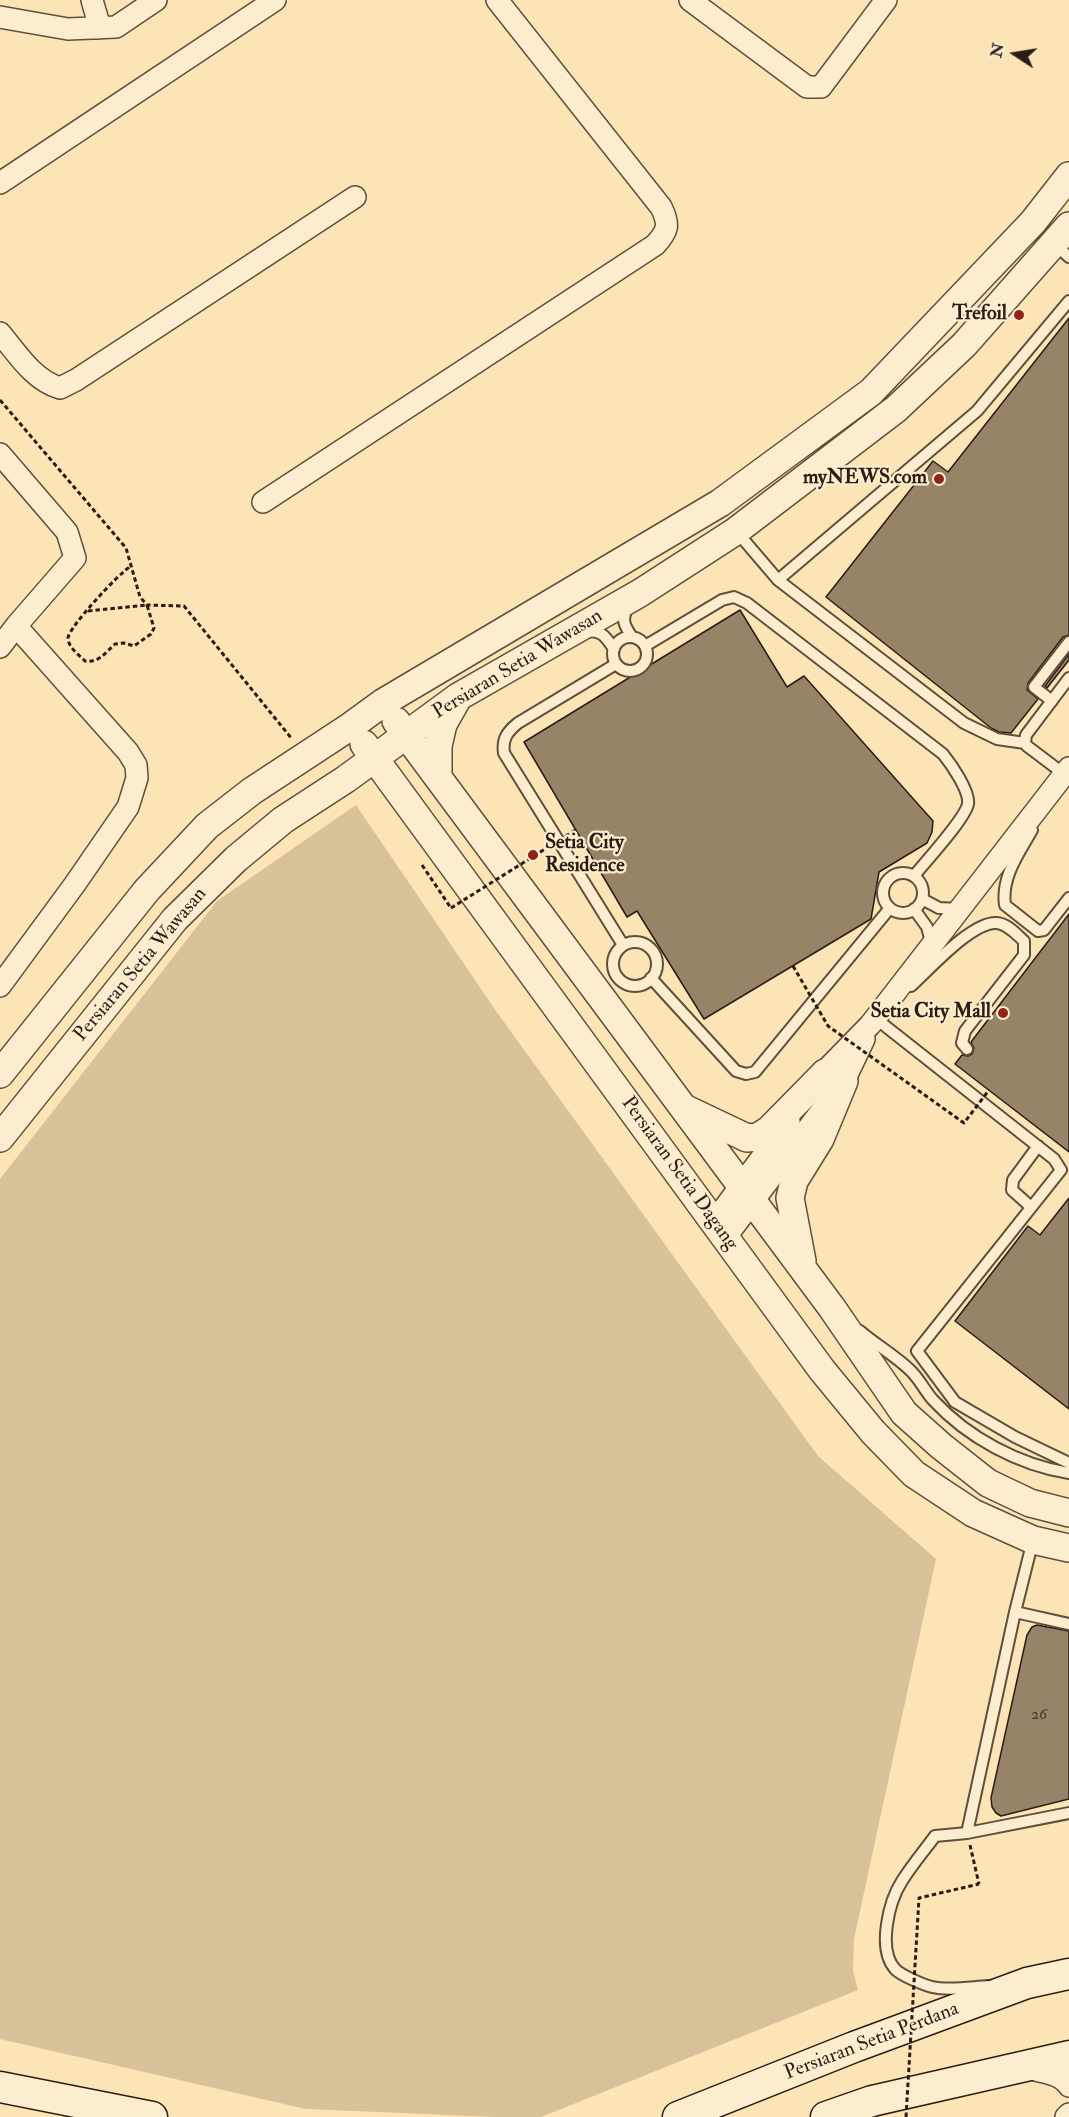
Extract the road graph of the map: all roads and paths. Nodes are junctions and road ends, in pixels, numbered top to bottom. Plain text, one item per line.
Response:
1 (92, 0) edge
2 (156, 0) edge
3 (275, 0) edge
4 (497, 0) edge
5 (690, 0) edge
6 (886, 0) edge
7 (0, 17) edge
8 (100, 28) junction
9 (1069, 176) edge
10 (0, 183) edge
11 (355, 197) dead end
12 (1064, 242) edge
13 (1069, 301) edge
14 (0, 333) edge
15 (0, 400) edge
16 (0, 454) edge
17 (263, 502) dead end
18 (736, 531) junction
19 (130, 566) junction
20 (778, 580) junction
21 (640, 592) junction
22 (147, 605) junction
23 (88, 611) junction
24 (16, 626) junction
25 (563, 637) junction
26 (632, 637) junction
27 (1069, 642) edge
28 (645, 646) junction
29 (0, 647) edge
30 (614, 649) junction
31 (616, 664) junction
32 (1069, 678) edge
33 (458, 698) junction
34 (1052, 701) junction
35 (384, 702) junction
36 (351, 726) junction
37 (405, 734) junction
38 (293, 741) dead end
39 (1025, 743) junction
40 (374, 758) junction
41 (1067, 771) edge
42 (438, 777) junction
43 (346, 779) junction
44 (402, 797) junction
45 (577, 829) dead end
46 (422, 865) dead end
47 (914, 876) junction
48 (1069, 898) edge
49 (922, 899) junction
50 (890, 908) junction
51 (914, 909) junction
52 (960, 909) junction
53 (623, 945) junction
54 (932, 946) junction
55 (793, 966) dead end
56 (651, 978) junction
57 (0, 986) edge
58 (873, 1022) junction
59 (967, 1048) dead end
60 (0, 1074) edge
61 (834, 1077) junction
62 (989, 1090) dead end
63 (682, 1107) junction
64 (0, 1138) edge
65 (1038, 1146) junction
66 (746, 1194) junction
67 (1031, 1207) junction
68 (719, 1230) junction
69 (804, 1271) junction
70 (832, 1308) junction
71 (1069, 1463) edge
72 (1069, 1473) edge
73 (1069, 1513) edge
74 (1034, 1540) junction
75 (1069, 1548) edge
76 (1015, 1612) junction
77 (1069, 1624) edge
78 (1069, 1813) edge
79 (967, 1833) junction
80 (1069, 1974) edge
81 (1027, 1983) junction
82 (1069, 2056) edge
83 (1022, 2067) junction
84 (1069, 2086) edge
85 (0, 2087) edge
86 (34, 2094) junction
87 (0, 2096) edge
88 (1069, 2114) edge
89 (152, 2117) edge
90 (678, 2117) edge
91 (826, 2117) edge
92 (906, 2117) edge
93 (1066, 2117) edge

1 - 8 street
2 - 8 street
3 - 10 street
4 - 17 street
5 - 6 street
7 - 8 street
9 - 35 street, Persiaran Setia Wawasan
11 - 14 street
12 - 18 street, Persiaran Setia Wawasan
13 - 20 lane
15 - 19 path
16 - 24 street
18 - 20 lane
18 - 21 street, Persiaran Setia Wawasan
19 - 22 path
19 - 23 path
20 - 39 lane
21 - 25 street, Persiaran Setia Wawasan
21 - 26 lane
22 - 23 path
22 - 23 path
22 - 38 path
24 - 29 street
24 - 57 street
25 - 30 lane
25 - 33 street, Persiaran Setia Wawasan
26 - 28 lane
26 - 30 lane
27 - 34 lane
28 - 31 lane
28 - 47 lane
30 - 31 lane
31 - 53 lane
32 - 34 lane
33 - 37 street, Persiaran Setia Wawasan
33 - 42 street
34 - 39 lane
35 - 36 street, Persiaran Setia Wawasan
35 - 37 street
36 - 40 street, Persiaran Setia Dagang
36 - 60 street, Persiaran Setia Wawasan
37 - 40 street, Persiaran Setia Wawasan
37 - 42 street
39 - 41 lane
40 - 43 street, Persiaran Setia Wawasan
40 - 44 street, Persiaran Setia Dagang
41 - 48 lane
41 - 52 street
42 - 63 street
43 - 44 street
43 - 64 street, Persiaran Setia Wawasan
44 - 68 street, Persiaran Setia Dagang
45 - 46 path, bridge
47 - 49 lane
47 - 50 lane
49 - 51 lane
49 - 52 lane
50 - 51 lane
50 - 56 lane
51 - 54 lane
52 - 54 street
53 - 56 lane
53 - 56 lane
54 - 58 street
55 - 62 path, bridge
58 - 59 lane
58 - 61 street
58 - 65 lane
61 - 63 street
61 - 66 street
61 - 69 street
63 - 66 street
65 - 67 lane
65 - 67 lane
66 - 68 street
66 - 69 street
67 - 71 lane
68 - 74 street, Persiaran Setia Dagang
69 - 70 street
70 - 72 lane
70 - 73 street
74 - 75 street, Persiaran Setia Dagang
74 - 76 lane
76 - 77 lane
76 - 79 lane
78 - 79 lane
79 - 81 lane
79 - 92 path, bridge
80 - 81 main road, Persiaran Setia Perdana
81 - 90 main road, Persiaran Setia Perdana
82 - 83 main road
83 - 84 street
83 - 91 main road
85 - 86 main road
86 - 87 main road
86 - 89 main road
88 - 93 street

